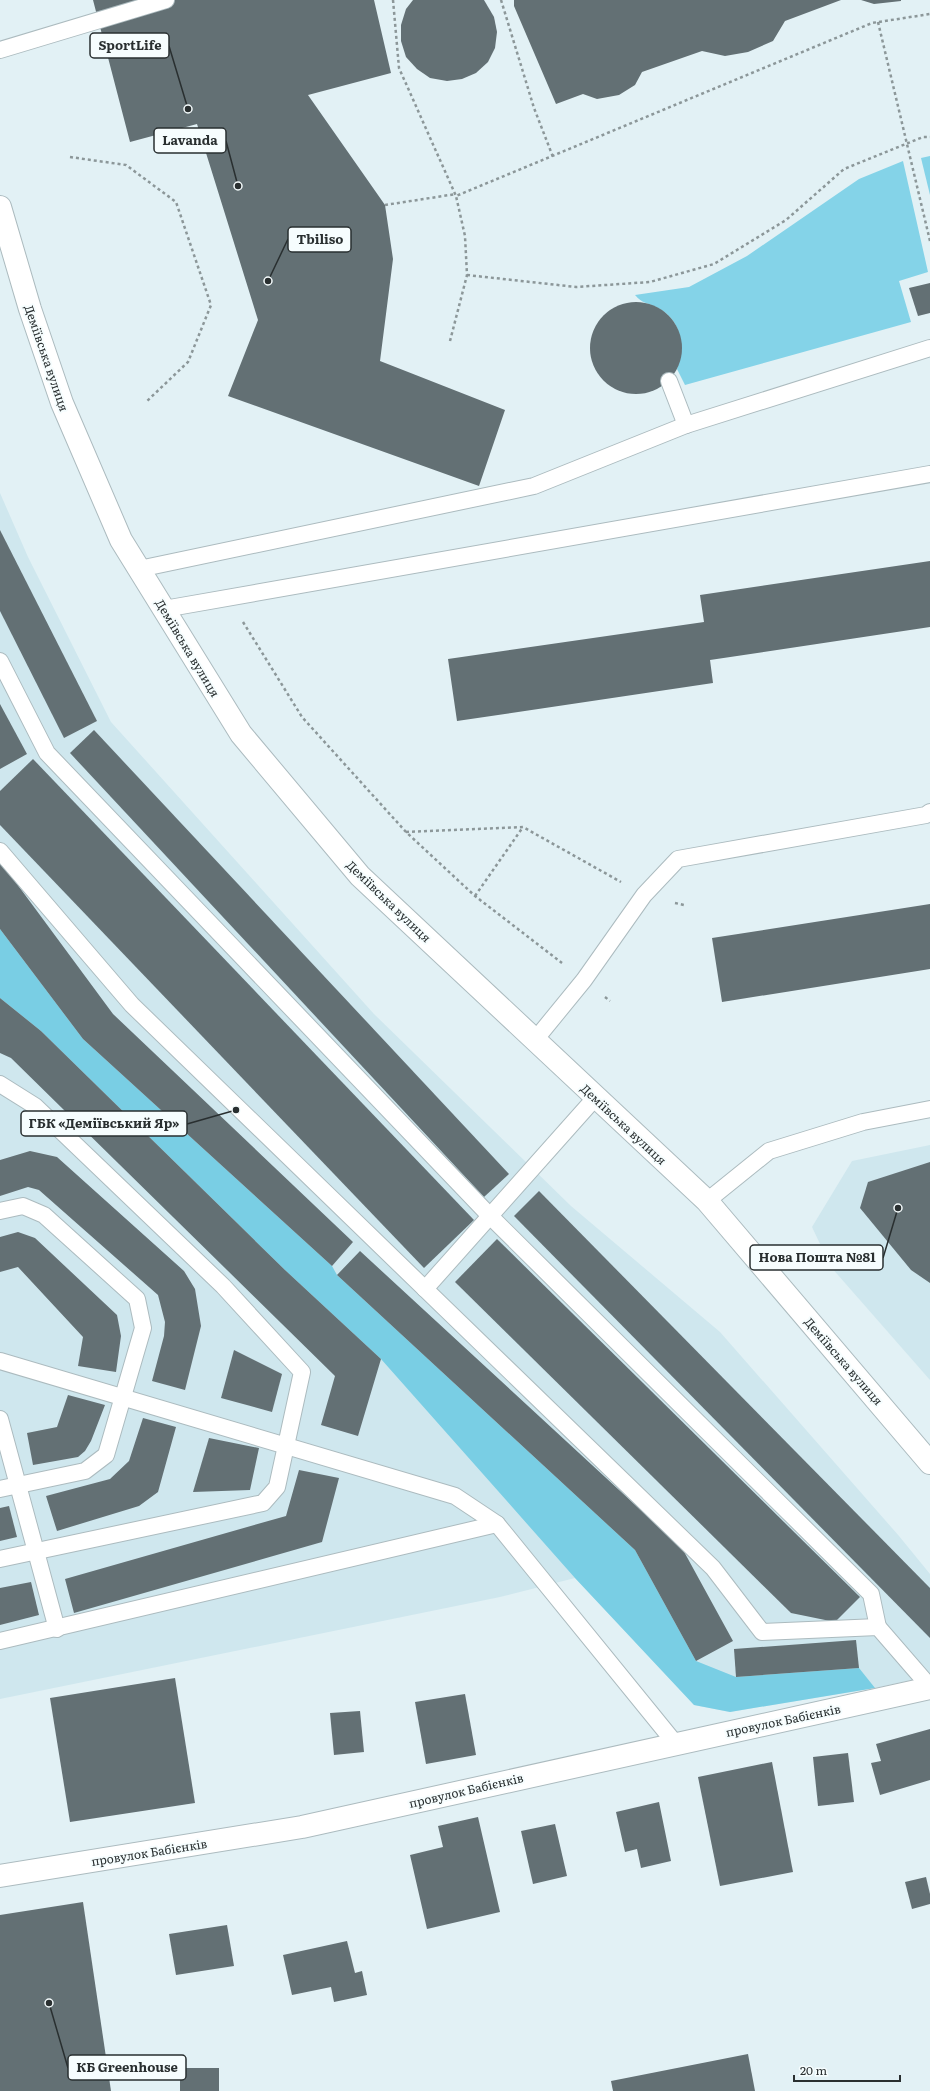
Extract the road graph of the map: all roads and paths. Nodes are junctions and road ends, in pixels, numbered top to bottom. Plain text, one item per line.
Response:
1 (166, 0) edge
2 (393, 0) edge
3 (501, 0) edge
4 (930, 14) edge
5 (878, 22) junction
6 (0, 50) edge
7 (930, 137) edge
8 (906, 144) junction
9 (554, 156) junction
10 (70, 157) dead end
11 (456, 195) junction
12 (385, 205) dead end
13 (0, 207) edge
14 (930, 241) edge
15 (5, 242) edge
16 (466, 276) junction
17 (450, 341) dead end
18 (930, 348) edge
19 (669, 381) dead end
20 (146, 402) dead end
21 (686, 424) junction
22 (930, 474) edge
23 (139, 569) junction
24 (228, 598) junction
25 (164, 609) junction
26 (0, 661) edge
27 (930, 812) edge
28 (523, 826) junction
29 (406, 832) junction
30 (0, 851) edge
31 (644, 895) junction
32 (475, 896) junction
33 (684, 905) dead end
34 (584, 980) junction
35 (610, 1001) dead end
36 (535, 1040) junction
37 (0, 1084) edge
38 (595, 1098) junction
39 (930, 1109) edge
40 (707, 1201) junction
41 (0, 1211) edge
42 (490, 1216) junction
43 (425, 1289) junction
44 (0, 1361) edge
45 (124, 1397) junction
46 (0, 1419) edge
47 (287, 1445) junction
48 (930, 1463) edge
49 (18, 1485) junction
50 (0, 1489) edge
51 (496, 1524) junction
52 (35, 1553) junction
53 (0, 1559) edge
54 (878, 1627) junction
55 (57, 1629) junction
56 (0, 1641) edge
57 (930, 1688) edge
58 (675, 1743) junction
59 (0, 1876) edge

1 - 6 lane
2 - 11 path
3 - 9 path
4 - 5 path
5 - 8 path
5 - 9 path
7 - 8 path
8 - 14 path
8 - 16 path
9 - 11 path
10 - 20 path
11 - 12 path
11 - 16 path
13 - 15 street, Деміївська вулиця
15 - 23 street, Деміївська вулиця
16 - 17 path
18 - 21 lane
19 - 21 lane
21 - 23 lane
22 - 24 lane
23 - 25 street, Деміївська вулиця
24 - 25 lane
24 - 29 path
25 - 36 street, Деміївська вулиця
26 - 42 lane
27 - 31 lane
28 - 29 path
28 - 31 path
28 - 32 path
29 - 32 path
30 - 43 lane
31 - 33 path
31 - 34 lane
32 - 34 path
34 - 35 path
34 - 36 lane
36 - 38 street, Деміївська вулиця
37 - 47 lane
38 - 40 street, Деміївська вулиця
38 - 42 lane
39 - 40 lane
40 - 48 street, Деміївська вулиця
41 - 45 lane
42 - 43 lane
42 - 54 lane
43 - 54 lane
44 - 45 lane
45 - 47 lane
45 - 49 lane
46 - 49 lane
47 - 51 lane
47 - 52 lane
49 - 50 lane
49 - 52 lane
51 - 55 lane
51 - 58 lane
52 - 53 lane
52 - 55 lane
54 - 57 lane
55 - 56 lane
57 - 58 street, провулок Бабієнків
58 - 59 street, провулок Бабієнків

